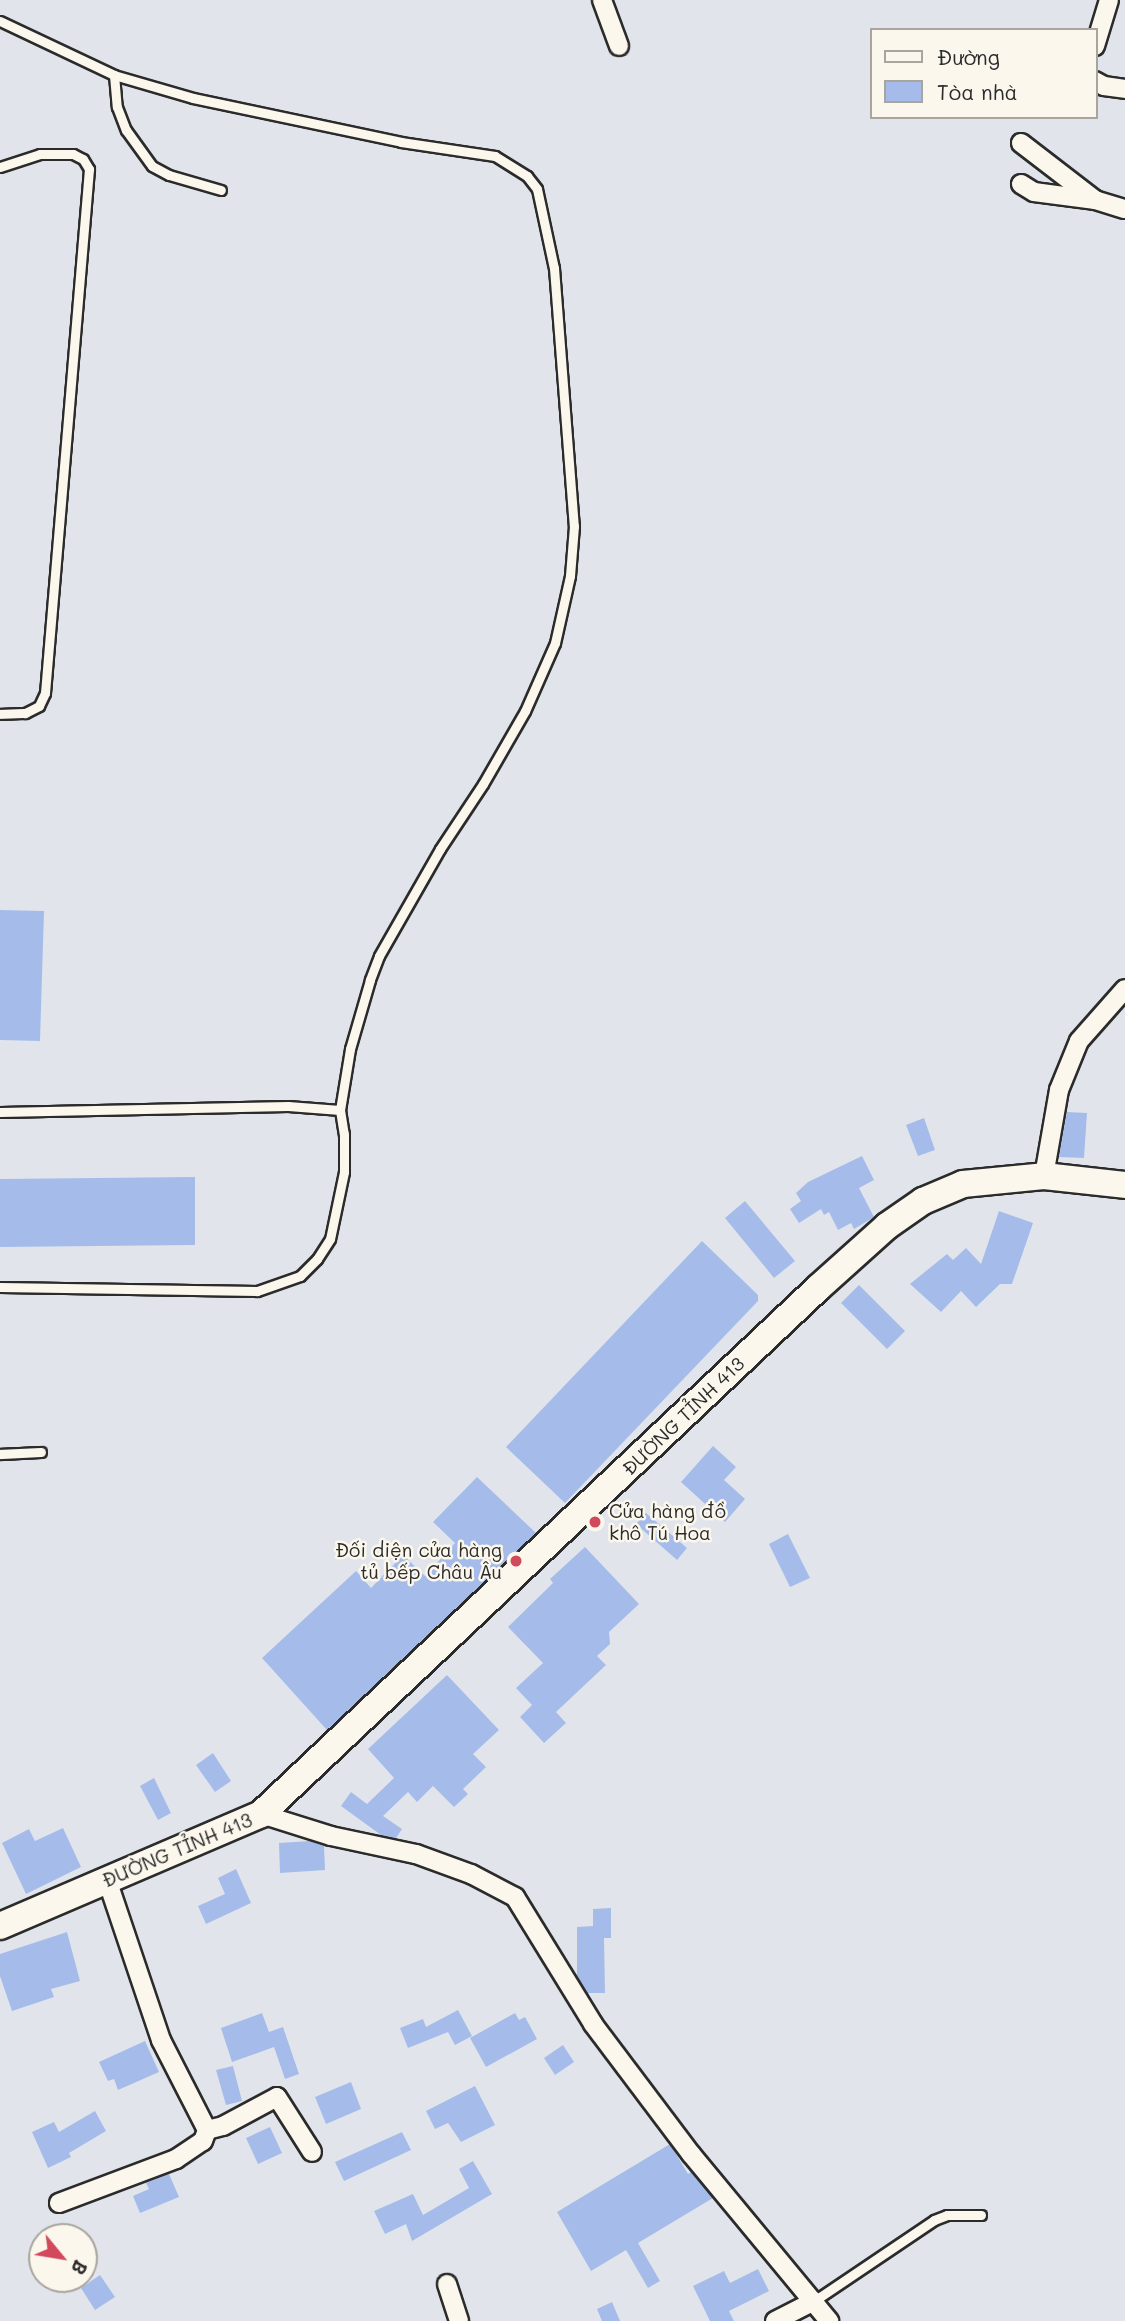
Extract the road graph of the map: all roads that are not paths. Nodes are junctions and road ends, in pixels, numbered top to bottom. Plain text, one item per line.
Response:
1 (602, 0) edge
2 (1109, 0) edge
3 (0, 21) edge
4 (1097, 39) edge
5 (619, 46) dead end
6 (114, 75) junction
7 (1097, 81) edge
8 (1125, 89) edge
9 (1021, 143) dead end
10 (0, 167) edge
11 (1021, 184) dead end
12 (221, 190) dead end
13 (1095, 200) junction
14 (1125, 209) edge
15 (0, 714) edge
16 (1125, 989) edge
17 (340, 1111) junction
18 (0, 1112) edge
19 (1044, 1176) junction
20 (1125, 1185) edge
21 (0, 1287) edge
22 (41, 1452) dead end
23 (0, 1454) edge
24 (261, 1814) junction
25 (107, 1880) junction
26 (0, 1926) edge
27 (207, 2130) junction
28 (312, 2152) dead end
29 (59, 2203) dead end
30 (981, 2215) dead end
31 (447, 2284) dead end
32 (814, 2301) junction
33 (459, 2321) edge
34 (775, 2321) edge
35 (829, 2321) edge

1 - 5 street
2 - 4 street
3 - 6 lane
6 - 12 lane
6 - 17 lane
7 - 8 street
9 - 13 street
10 - 15 lane
11 - 13 street
13 - 14 street
16 - 19 street
17 - 18 lane
17 - 21 lane
19 - 20 main road, ĐƯỜNG TỈNH 413
19 - 24 main road, ĐƯỜNG TỈNH 413
22 - 23 lane
24 - 25 main road, ĐƯỜNG TỈNH 413
24 - 32 street
25 - 26 main road, ĐƯỜNG TỈNH 413
25 - 27 street
27 - 28 street
27 - 29 street
30 - 32 lane
31 - 33 street
32 - 34 street
32 - 35 street

